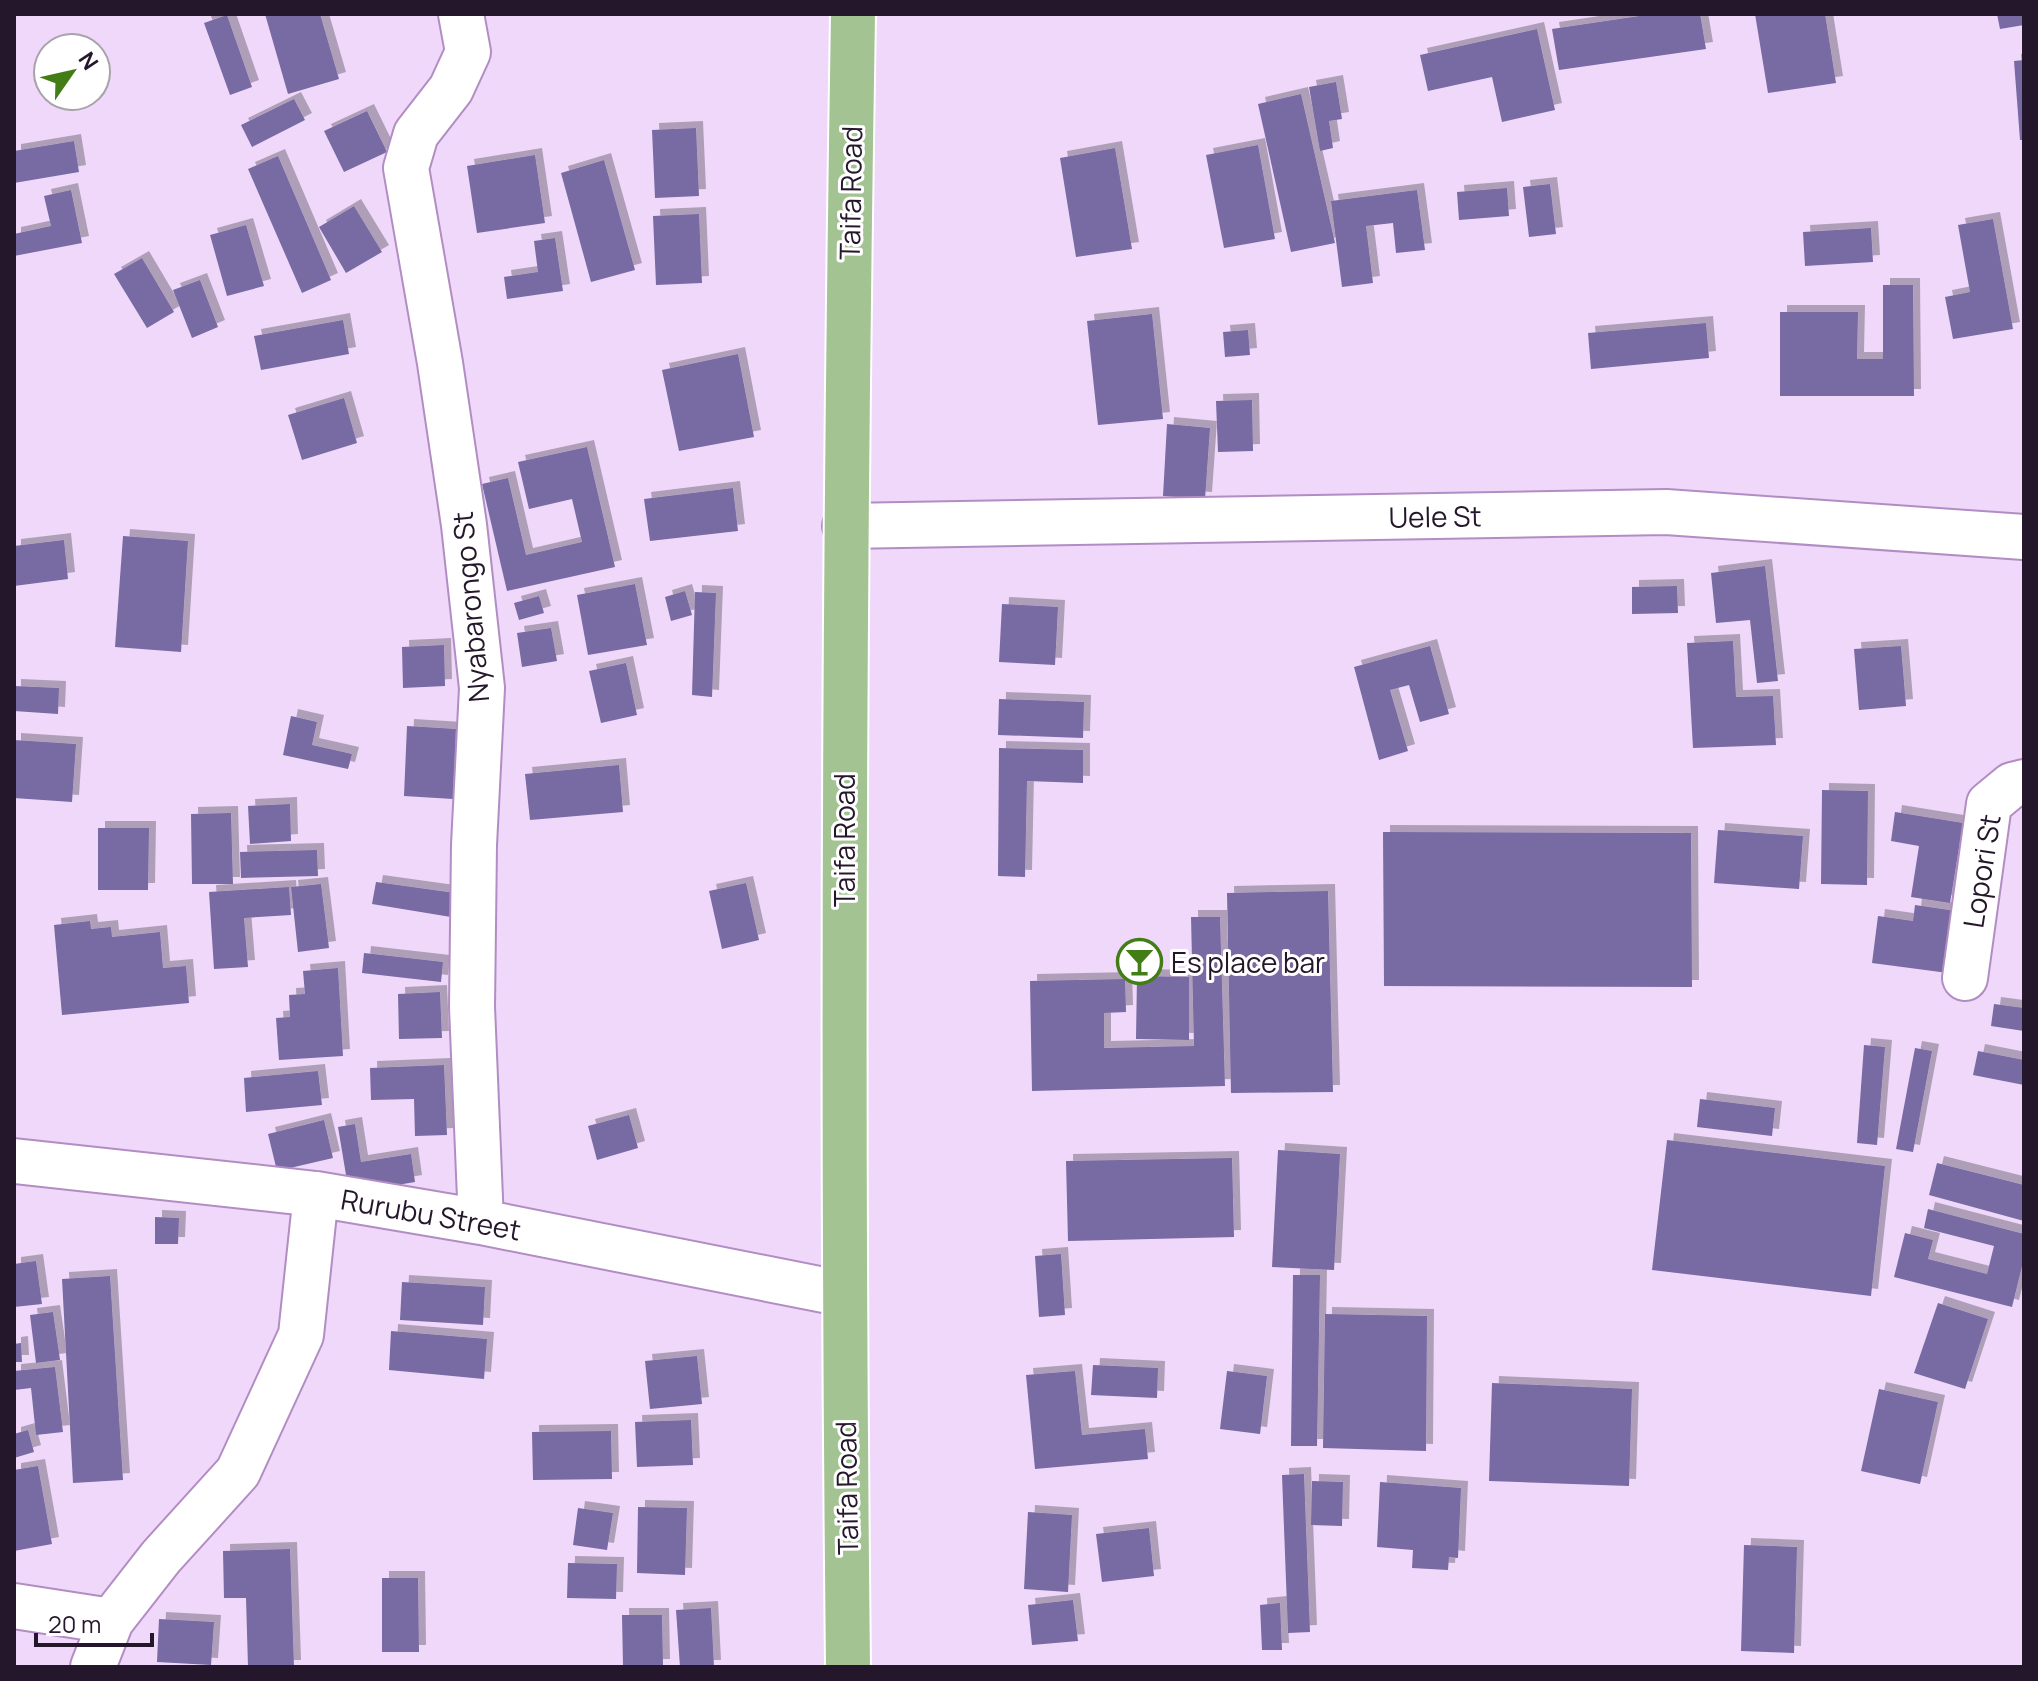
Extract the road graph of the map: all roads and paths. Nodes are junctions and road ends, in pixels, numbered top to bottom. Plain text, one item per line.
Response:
1 (461, 14) edge
2 (853, 14) edge
3 (845, 526) junction
4 (2024, 537) edge
5 (2024, 782) edge
6 (1965, 978) dead end
7 (14, 1161) edge
8 (316, 1194) junction
9 (481, 1222) junction
10 (844, 1294) junction
11 (14, 1606) edge
12 (111, 1621) junction
13 (93, 1667) edge
14 (848, 1667) edge

1 - 9 street, Nyabarongo St
2 - 3 highway, Taifa Road
3 - 4 street, Uele St
3 - 10 highway, Taifa Road
5 - 6 street, Lopori St
7 - 8 street, Rurubu Street
8 - 9 street, Rurubu Street
8 - 12 street
9 - 10 street, Rurubu Street
10 - 14 highway, Taifa Road
11 - 12 street
12 - 13 street

